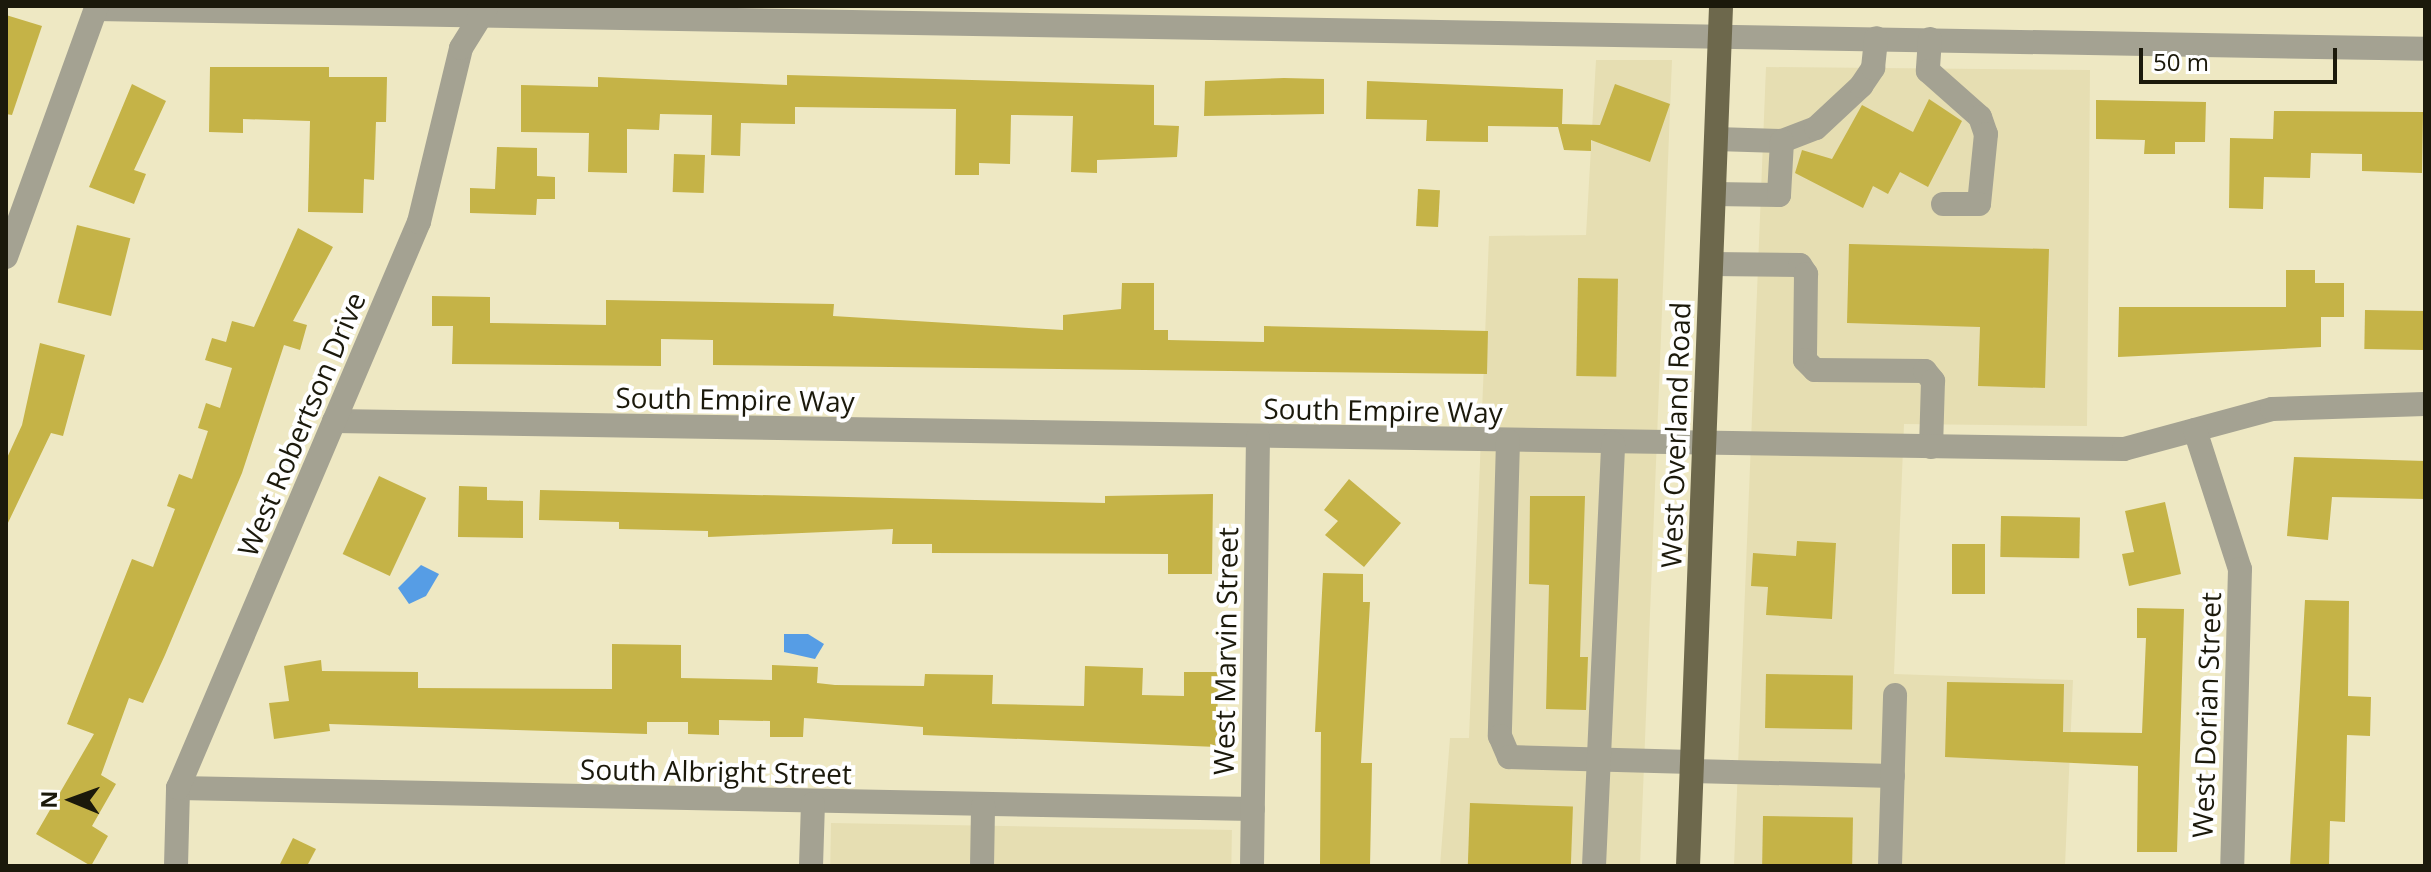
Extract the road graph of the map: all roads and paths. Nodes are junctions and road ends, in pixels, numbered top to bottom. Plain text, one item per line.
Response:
1 (1721, 6) edge
2 (97, 8) edge
3 (485, 10) edge
4 (1720, 35) junction
5 (1876, 38) junction
6 (1930, 39) junction
7 (2425, 49) edge
8 (1716, 139) junction
9 (1782, 141) junction
10 (1714, 194) junction
11 (1943, 204) dead end
12 (6, 257) edge
13 (1712, 264) junction
14 (2425, 404) edge
15 (334, 421) junction
16 (2195, 430) junction
17 (1258, 438) junction
18 (1508, 441) junction
19 (1613, 443) junction
20 (1706, 444) junction
21 (1931, 447) junction
22 (1895, 695) dead end
23 (1599, 760) junction
24 (1692, 767) junction
25 (1893, 776) junction
26 (178, 788) junction
27 (813, 804) junction
28 (983, 806) junction
29 (1253, 809) junction
30 (176, 866) edge
31 (811, 866) edge
32 (982, 866) edge
33 (1252, 866) edge
34 (1594, 866) edge
35 (1688, 866) edge
36 (1890, 866) edge
37 (2232, 866) edge

1 - 4 main road, West Overland Road
2 - 3 street
2 - 12 street
3 - 4 street
3 - 15 street, West Robertson Drive
4 - 5 street
4 - 8 main road, West Overland Road
5 - 6 street
5 - 9 street
6 - 7 street
6 - 11 street
8 - 9 street
8 - 10 main road, West Overland Road
9 - 10 street
10 - 13 main road, West Overland Road
13 - 20 main road, West Overland Road
13 - 21 street
14 - 16 street, South Empire Way
15 - 17 street, South Empire Way
15 - 26 street, West Robertson Drive
16 - 21 street, South Empire Way
16 - 37 street, West Dorian Street
17 - 18 street, South Empire Way
17 - 29 street, West Marvin Street
18 - 19 street, South Empire Way
18 - 23 street
19 - 20 street, South Empire Way
19 - 23 street
20 - 21 street, South Empire Way
20 - 24 main road, West Overland Road
22 - 25 street
23 - 24 street
23 - 34 street
24 - 25 street
24 - 35 main road, West Overland Road
25 - 36 street
26 - 27 street, South Albright Street
26 - 30 street, West Robertson Drive
27 - 28 street, South Albright Street
27 - 31 street
28 - 29 street, South Albright Street
28 - 32 street
29 - 33 street, West Marvin Street

